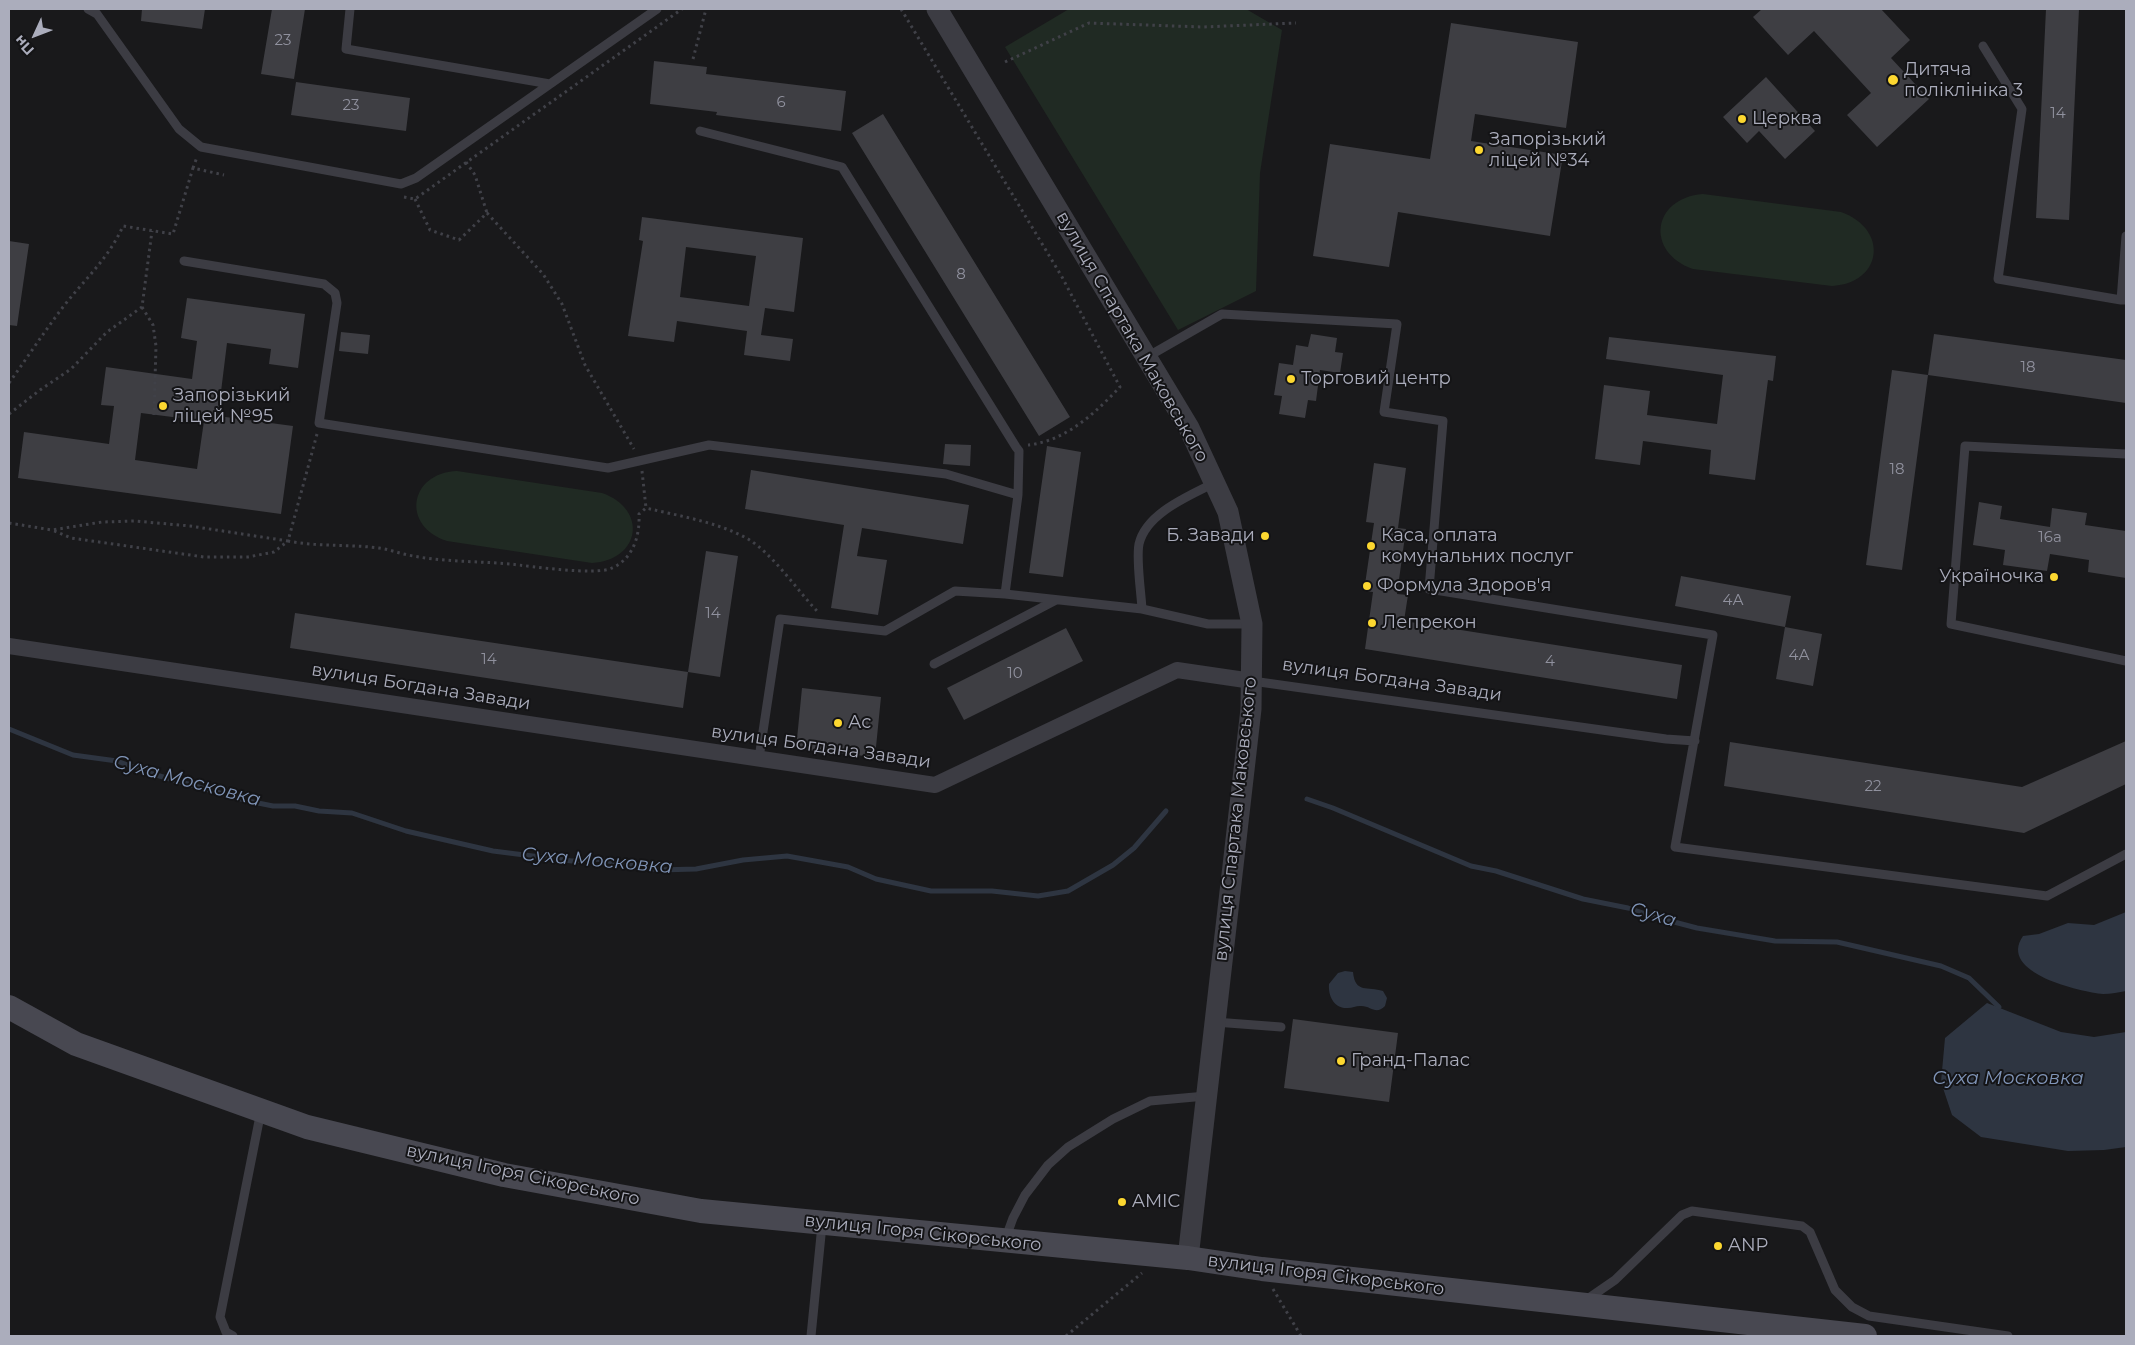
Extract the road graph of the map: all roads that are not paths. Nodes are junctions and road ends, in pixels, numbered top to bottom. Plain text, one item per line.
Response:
1 (88, 9) edge
2 (350, 9) edge
3 (657, 9) edge
4 (937, 9) edge
5 (1983, 46) dead end
6 (550, 84) junction
7 (700, 131) dead end
8 (2126, 236) edge
9 (184, 262) dead end
10 (2124, 300) edge
11 (1147, 357) junction
12 (2126, 454) edge
13 (1215, 483) junction
14 (1018, 494) junction
15 (1005, 594) junction
16 (1057, 600) junction
17 (1142, 609) junction
18 (1252, 624) junction
19 (9, 646) edge
20 (2126, 660) edge
21 (934, 664) dead end
22 (1252, 681) junction
23 (1695, 741) junction
24 (759, 758) junction
25 (2126, 854) edge
26 (9, 1007) edge
27 (1215, 1022) junction
28 (1280, 1027) dead end
29 (1206, 1096) junction
30 (262, 1110) junction
31 (822, 1223) junction
32 (1004, 1240) junction
33 (1188, 1258) junction
34 (1580, 1304) junction
35 (233, 1336) edge
36 (811, 1336) edge
37 (1866, 1336) edge
38 (2008, 1336) edge

1 - 6 lane
2 - 6 lane
3 - 6 lane
4 - 11 street, вулиця Спартака Маковського
5 - 10 lane
7 - 14 lane
8 - 10 lane
9 - 14 lane
11 - 13 street, вулиця Спартака Маковського
11 - 23 lane
12 - 20 lane
13 - 17 lane
13 - 18 street, вулиця Спартака Маковського
14 - 15 lane
15 - 16 lane
15 - 24 lane
16 - 17 lane
16 - 21 lane
17 - 18 lane
18 - 22 street, вулиця Спартака Маковського
19 - 24 street, вулиця Богдана Завади
22 - 23 lane, вулиця Богдана Завади
22 - 24 street, вулиця Богдана Завади
22 - 27 street, вулиця Спартака Маковського
23 - 25 lane
26 - 30 main road, вулиця Ігоря Сікорського
27 - 28 lane
27 - 29 street, вулиця Спартака Маковського
29 - 32 lane
29 - 33 street, вулиця Спартака Маковського
30 - 31 main road, вулиця Ігоря Сікорського
30 - 35 lane
31 - 32 main road, вулиця Ігоря Сікорського
31 - 36 lane
32 - 33 main road, вулиця Ігоря Сікорського
33 - 34 main road, вулиця Ігоря Сікорського
34 - 37 main road, вулиця Ігоря Сікорського
34 - 38 lane

